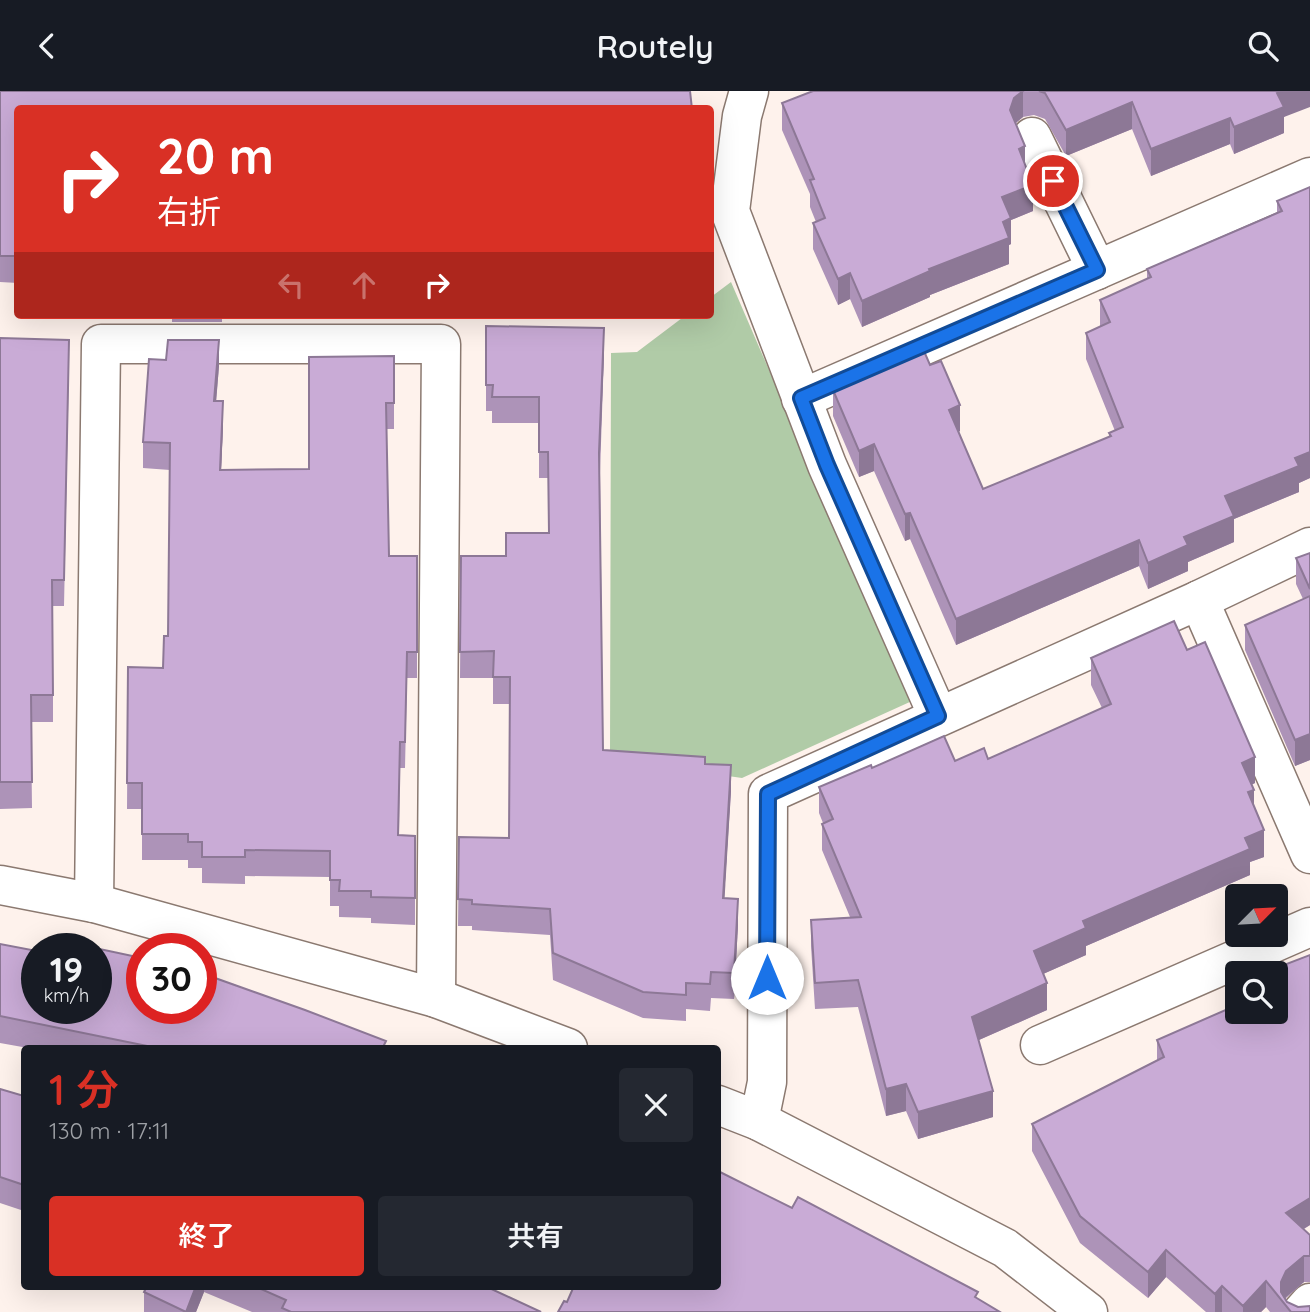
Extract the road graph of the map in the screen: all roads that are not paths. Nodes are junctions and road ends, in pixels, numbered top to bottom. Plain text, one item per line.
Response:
1 (749, 91) edge
2 (1032, 137) dead end
3 (1310, 177) edge
4 (1097, 270) junction
5 (801, 398) junction
6 (1310, 547) edge
7 (1199, 600) junction
8 (938, 716) junction
9 (1310, 854) edge
10 (0, 885) edge
11 (94, 903) junction
12 (1310, 927) edge
13 (436, 998) junction
14 (560, 1045) edge
15 (1040, 1045) dead end
16 (721, 1106) edge
17 (760, 1121) junction
18 (1310, 1303) edge
19 (1088, 1312) edge
20 (1302, 1312) edge

1 - 5 street
2 - 4 street
3 - 4 street
4 - 5 street
5 - 8 street
6 - 7 street
7 - 8 street
7 - 9 street
8 - 17 street
10 - 11 street
11 - 13 street
11 - 13 street
12 - 15 street
13 - 14 street
16 - 17 street
17 - 19 street
18 - 20 street

